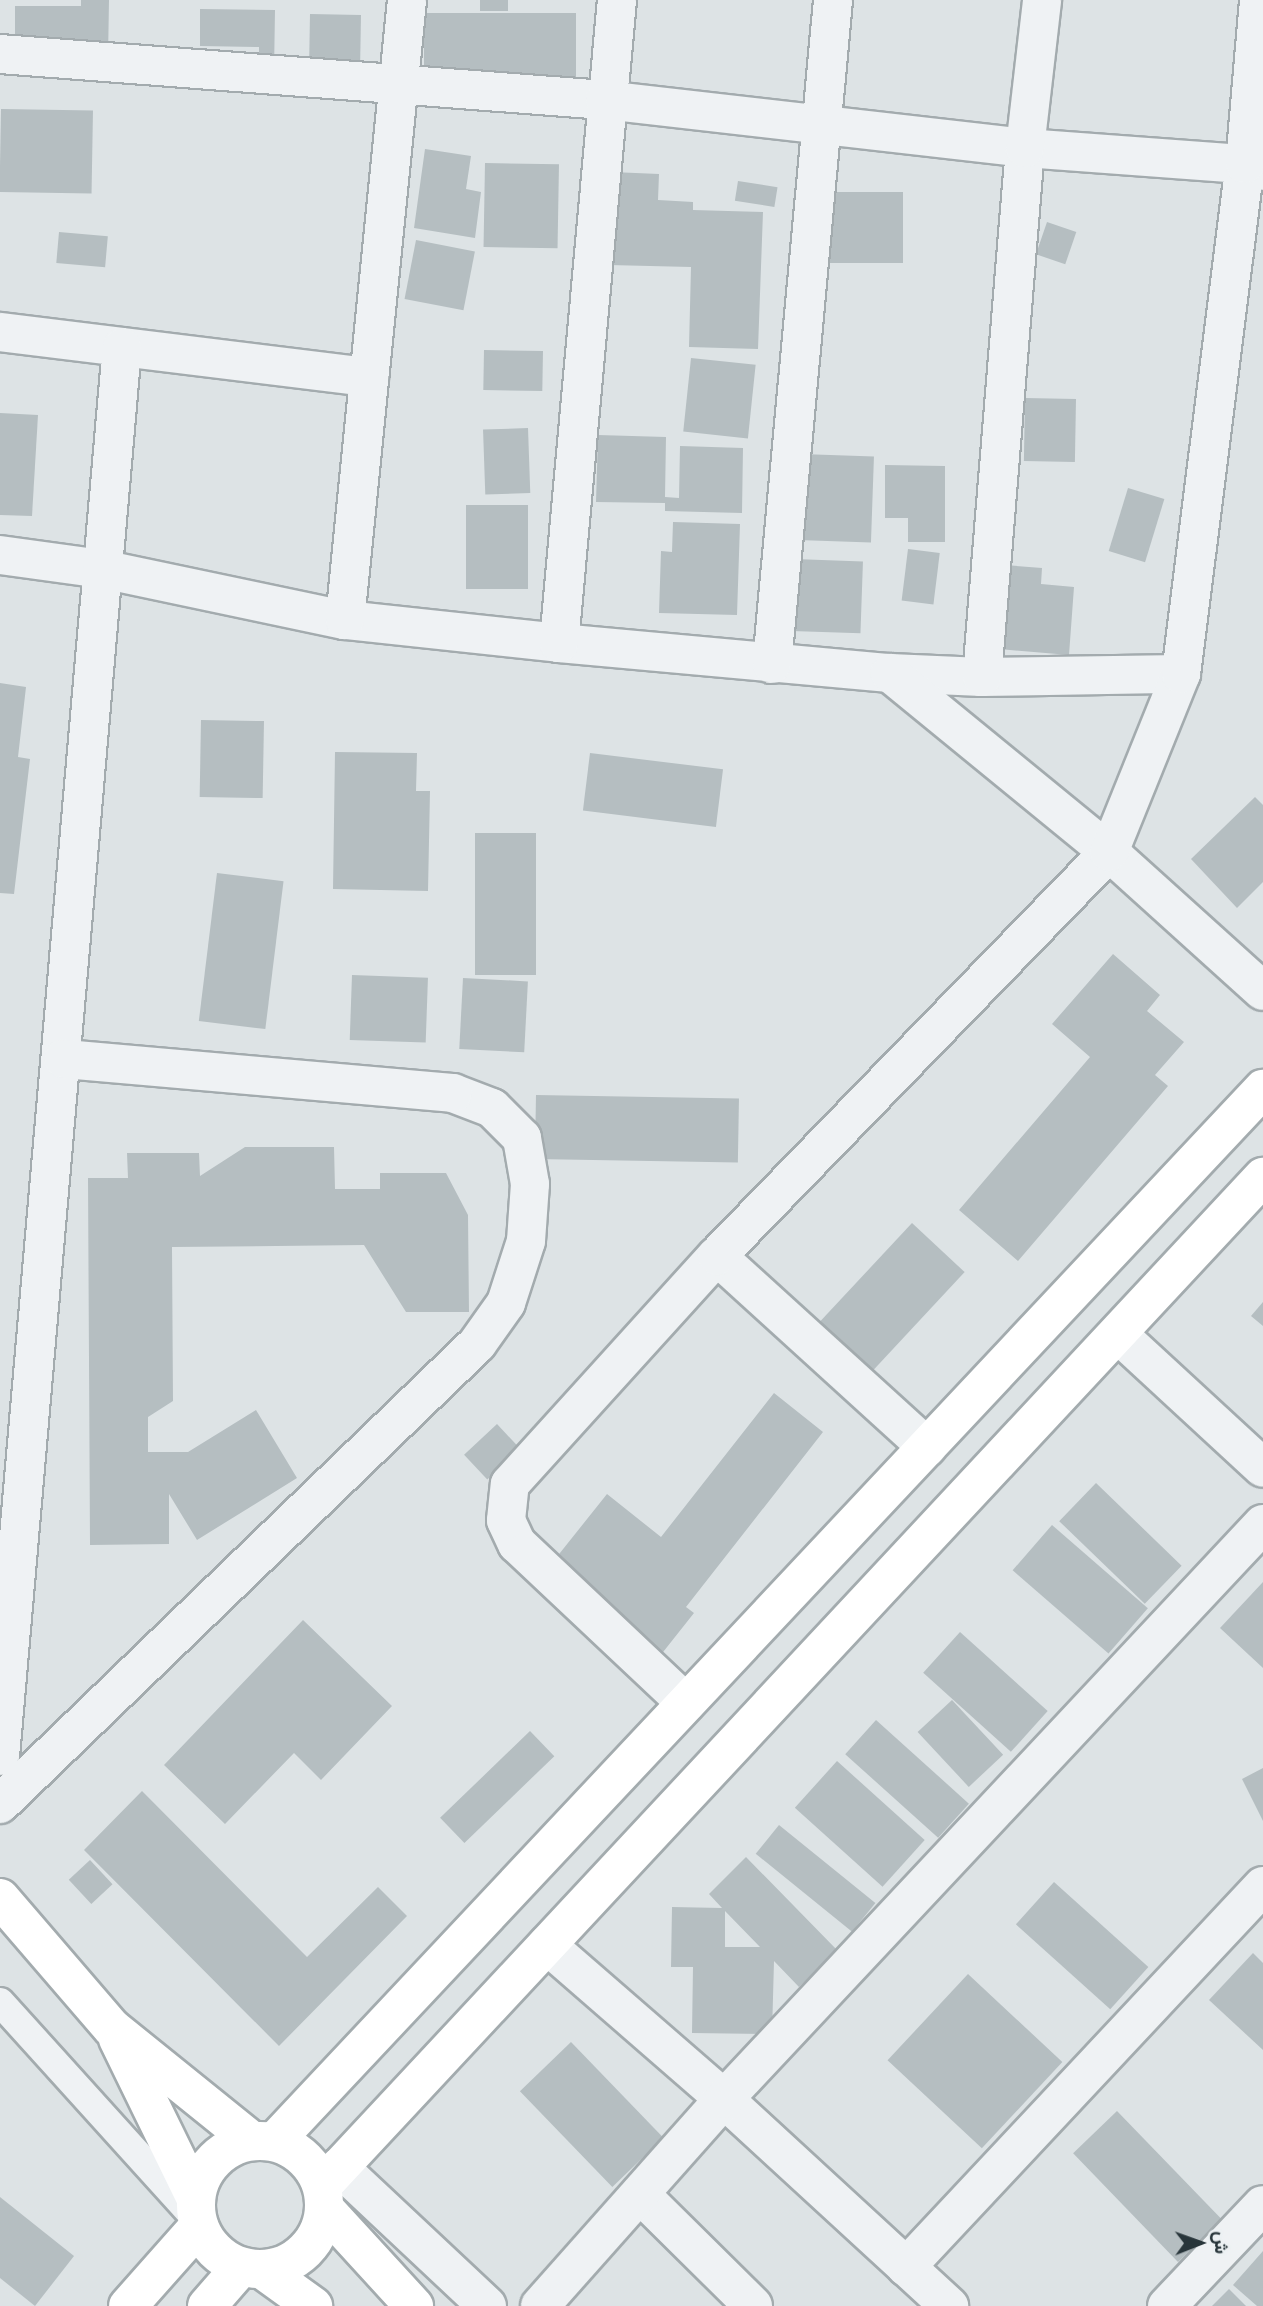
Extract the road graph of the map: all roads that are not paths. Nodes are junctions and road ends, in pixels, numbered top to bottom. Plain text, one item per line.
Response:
1 (407, 0) edge
2 (617, 0) edge
3 (833, 0) edge
4 (1042, 0) edge
5 (1259, 0) edge
6 (0, 54) edge
7 (398, 82) junction
8 (605, 100) junction
9 (820, 122) junction
10 (1025, 148) junction
11 (1254, 167) edge
12 (0, 332) edge
13 (122, 347) junction
14 (369, 377) junction
15 (0, 555) edge
16 (102, 569) junction
17 (345, 620) junction
18 (559, 643) junction
19 (772, 664) junction
20 (890, 673) junction
21 (1181, 674) junction
22 (982, 677) junction
23 (1109, 852) junction
24 (1263, 991) edge
25 (63, 1059) junction
26 (1263, 1089) edge
27 (1263, 1177) edge
28 (717, 1256) junction
29 (1118, 1334) junction
30 (926, 1447) junction
31 (1263, 1468) edge
32 (1263, 1524) edge
33 (686, 1703) junction
34 (0, 1756) edge
35 (0, 1804) edge
36 (1263, 1886) edge
37 (0, 1898) edge
38 (547, 1945) junction
39 (0, 2002) edge
40 (112, 2028) junction
41 (724, 2099) junction
42 (263, 2141) junction
43 (328, 2187) junction
44 (639, 2194) junction
45 (1263, 2205) edge
46 (197, 2214) junction
47 (906, 2267) junction
48 (252, 2269) junction
49 (937, 2302) edge
50 (128, 2306) edge
51 (207, 2306) edge
52 (313, 2306) edge
53 (414, 2306) edge
54 (487, 2306) edge
55 (540, 2306) edge
56 (753, 2306) edge
57 (1167, 2306) edge

1 - 7 street
2 - 8 street
3 - 9 street
4 - 10 street
5 - 11 street
6 - 7 street
7 - 8 street
7 - 14 street
8 - 9 street
8 - 18 street
9 - 10 street
9 - 19 street
10 - 11 street
10 - 22 street
11 - 21 street
12 - 13 street
13 - 14 street
13 - 16 street
14 - 17 street
15 - 16 street
16 - 17 street
16 - 25 street
17 - 18 street
18 - 19 street
19 - 20 street
20 - 22 street
20 - 23 street
21 - 22 street
21 - 23 street
23 - 24 street
23 - 28 street
25 - 34 street
25 - 35 street
26 - 30 main road
27 - 29 main road
28 - 30 street
28 - 33 street
29 - 31 street
29 - 38 main road
30 - 33 main road
32 - 41 street
33 - 42 main road
36 - 47 street
37 - 40 main road
38 - 41 street
38 - 43 main road
39 - 46 lane
40 - 42 main road
40 - 46 main road
41 - 44 street
41 - 47 street
42 - 43 main road
42 - 46 main road
43 - 48 main road
43 - 53 main road
43 - 54 street
44 - 55 street
44 - 56 street
45 - 57 street
46 - 48 main road
46 - 50 main road
47 - 49 street
48 - 51 main road
48 - 52 main road

